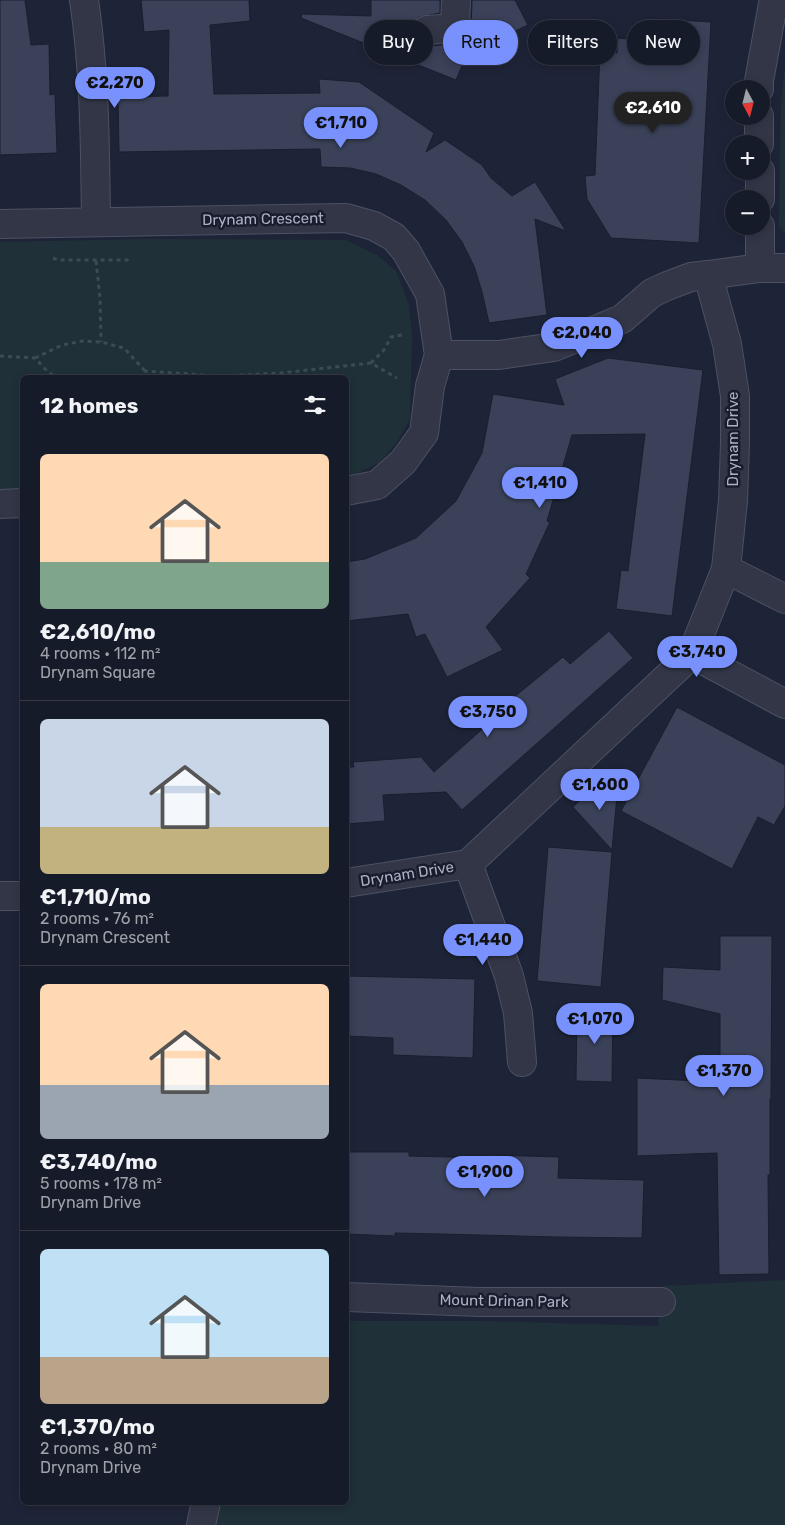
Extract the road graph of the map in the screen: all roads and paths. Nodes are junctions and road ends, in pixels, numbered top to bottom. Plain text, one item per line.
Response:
1 (84, 0) edge
2 (456, 0) edge
3 (777, 3) edge
4 (433, 30) edge
5 (761, 80) edge
6 (96, 222) junction
7 (0, 224) edge
8 (763, 235) edge
9 (96, 261) dead end
10 (773, 268) edge
11 (708, 275) junction
12 (101, 342) junction
13 (437, 343) junction
14 (0, 356) edge
15 (34, 358) junction
16 (372, 363) junction
17 (145, 371) junction
18 (53, 375) edge
19 (142, 375) edge
20 (205, 375) edge
21 (240, 375) edge
22 (430, 386) junction
23 (349, 490) edge
24 (20, 503) edge
25 (0, 504) edge
26 (726, 569) junction
27 (785, 599) edge
28 (692, 654) junction
29 (785, 704) edge
30 (468, 864) junction
31 (349, 883) edge
32 (0, 896) edge
33 (20, 896) edge
34 (522, 1062) dead end
35 (349, 1297) edge
36 (661, 1302) dead end
37 (205, 1505) edge
38 (201, 1525) edge

1 - 6 street
2 - 4 street
3 - 5 street
6 - 7 street, Drynam Crescent
6 - 13 street, Drynam Crescent
8 - 10 street
9 - 12 path
10 - 11 street
11 - 13 street
11 - 26 street, Drynam Drive
12 - 15 path
12 - 17 path
13 - 16 path
13 - 22 street, Drynam Crescent
14 - 15 path
15 - 18 path
16 - 21 path
16 - 22 path
17 - 19 path
17 - 20 path
22 - 23 street, Drynam Crescent
24 - 25 street
26 - 27 street
26 - 28 street, Drynam Drive
28 - 29 street
28 - 30 street, Drynam Drive
30 - 31 street, Drynam Drive
30 - 34 street, Drynam Drive
32 - 33 street
35 - 36 street, Mount Drinan Park
37 - 38 street

